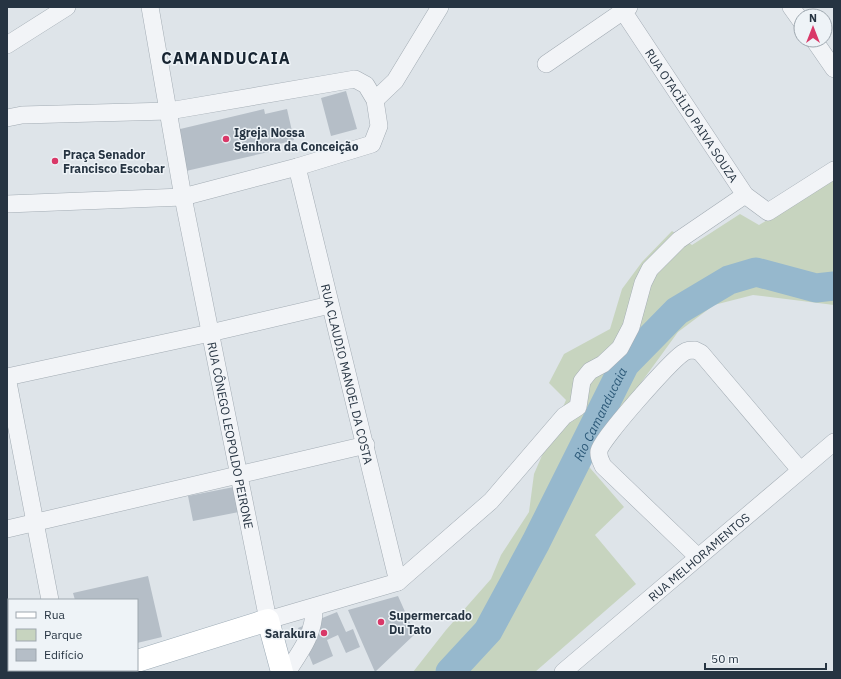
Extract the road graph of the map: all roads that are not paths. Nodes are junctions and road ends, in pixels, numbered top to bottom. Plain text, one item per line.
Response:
1 (67, 7) edge
2 (150, 7) edge
3 (440, 7) edge
4 (626, 9) edge
5 (7, 45) edge
6 (820, 48) edge
7 (546, 64) dead end
8 (834, 69) edge
9 (375, 100) junction
10 (168, 111) junction
11 (7, 118) edge
12 (297, 167) junction
13 (834, 170) edge
14 (745, 195) junction
15 (183, 197) junction
16 (7, 204) edge
17 (330, 305) junction
18 (210, 334) junction
19 (7, 377) edge
20 (834, 442) edge
21 (366, 445) junction
22 (800, 470) junction
23 (239, 474) junction
24 (36, 522) junction
25 (7, 529) edge
26 (698, 557) junction
27 (398, 582) junction
28 (50, 599) edge
29 (314, 607) junction
30 (268, 620) junction
31 (138, 661) edge
32 (282, 672) edge
33 (287, 672) edge
34 (563, 672) edge

1 - 5 street
2 - 10 street, RUA CÔNEGO LEOPOLDO PEIRONE
3 - 9 street
4 - 7 street
4 - 14 street, RUA OTACÍLIO PAIVA SOUZA
6 - 8 street
9 - 10 street
9 - 12 street
10 - 11 street
10 - 15 street, RUA CÔNEGO LEOPOLDO PEIRONE
12 - 15 street
12 - 17 street, RUA CLAUDIO MANOEL DA COSTA
13 - 14 street, RUA OTACÍLIO PAIVA SOUZA
14 - 27 street
15 - 16 street
15 - 18 street, RUA CÔNEGO LEOPOLDO PEIRONE
17 - 18 street
17 - 21 street, RUA CLAUDIO MANOEL DA COSTA
18 - 19 street
18 - 23 street, RUA CÔNEGO LEOPOLDO PEIRONE
19 - 24 street
20 - 22 street, RUA MELHORAMENTOS
21 - 23 street
21 - 27 street, RUA CLAUDIO MANOEL DA COSTA
22 - 26 street, RUA MELHORAMENTOS
22 - 26 street
23 - 24 street
23 - 30 street, RUA CÔNEGO LEOPOLDO PEIRONE
24 - 25 street
24 - 28 street
26 - 34 street, RUA MELHORAMENTOS
27 - 29 street
29 - 30 street
29 - 33 street
30 - 31 main road
30 - 32 main road, RUA CÔNEGO LEOPOLDO PEIRONE

